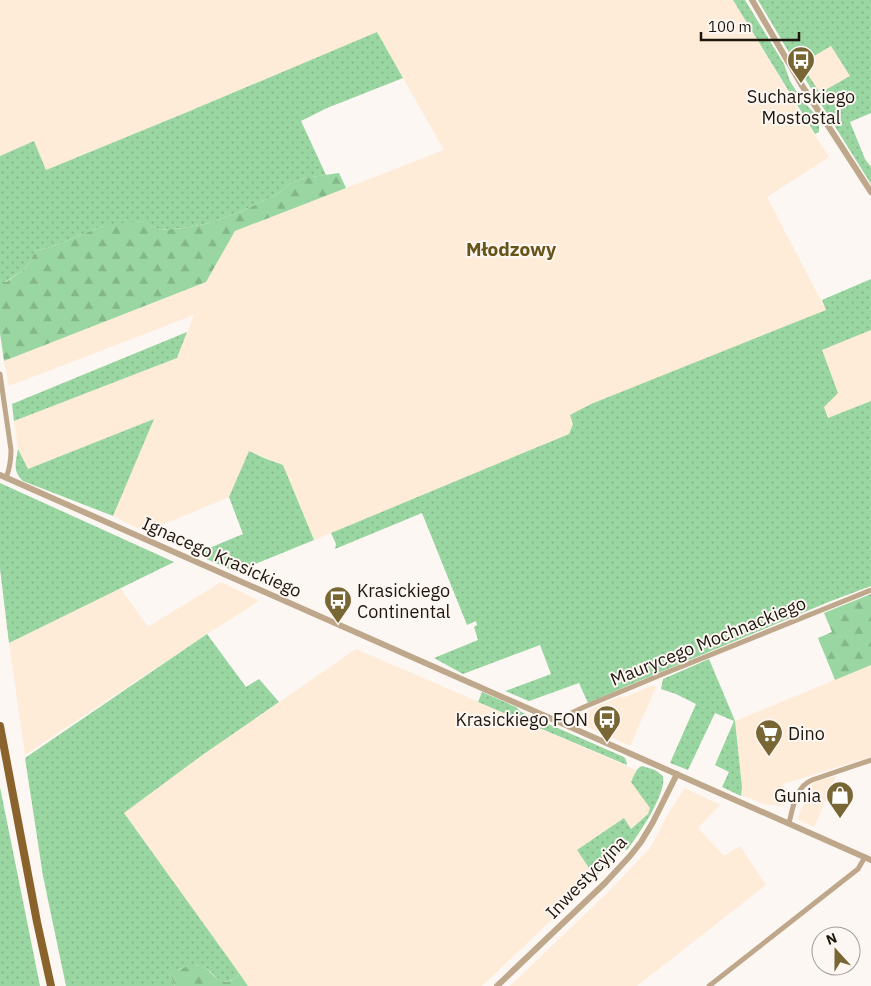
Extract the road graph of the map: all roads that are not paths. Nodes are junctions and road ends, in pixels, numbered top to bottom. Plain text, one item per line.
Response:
1 (752, 0) edge
2 (871, 192) edge
3 (0, 374) edge
4 (3, 476) edge
5 (871, 590) edge
6 (557, 721) junction
7 (0, 726) edge
8 (871, 760) edge
9 (677, 774) junction
10 (789, 824) junction
11 (868, 859) edge
12 (51, 986) edge
13 (497, 986) edge
14 (709, 986) edge

1 - 2 street
3 - 4 street
4 - 6 street, Ignacego Krasickiego
5 - 6 street, Maurycego Mochnackiego
6 - 9 street, Ignacego Krasickiego
7 - 12 main road
8 - 10 street
9 - 10 street, Ignacego Krasickiego
9 - 13 street, Inwestycyjna
10 - 11 street, Ignacego Krasickiego
11 - 14 street

